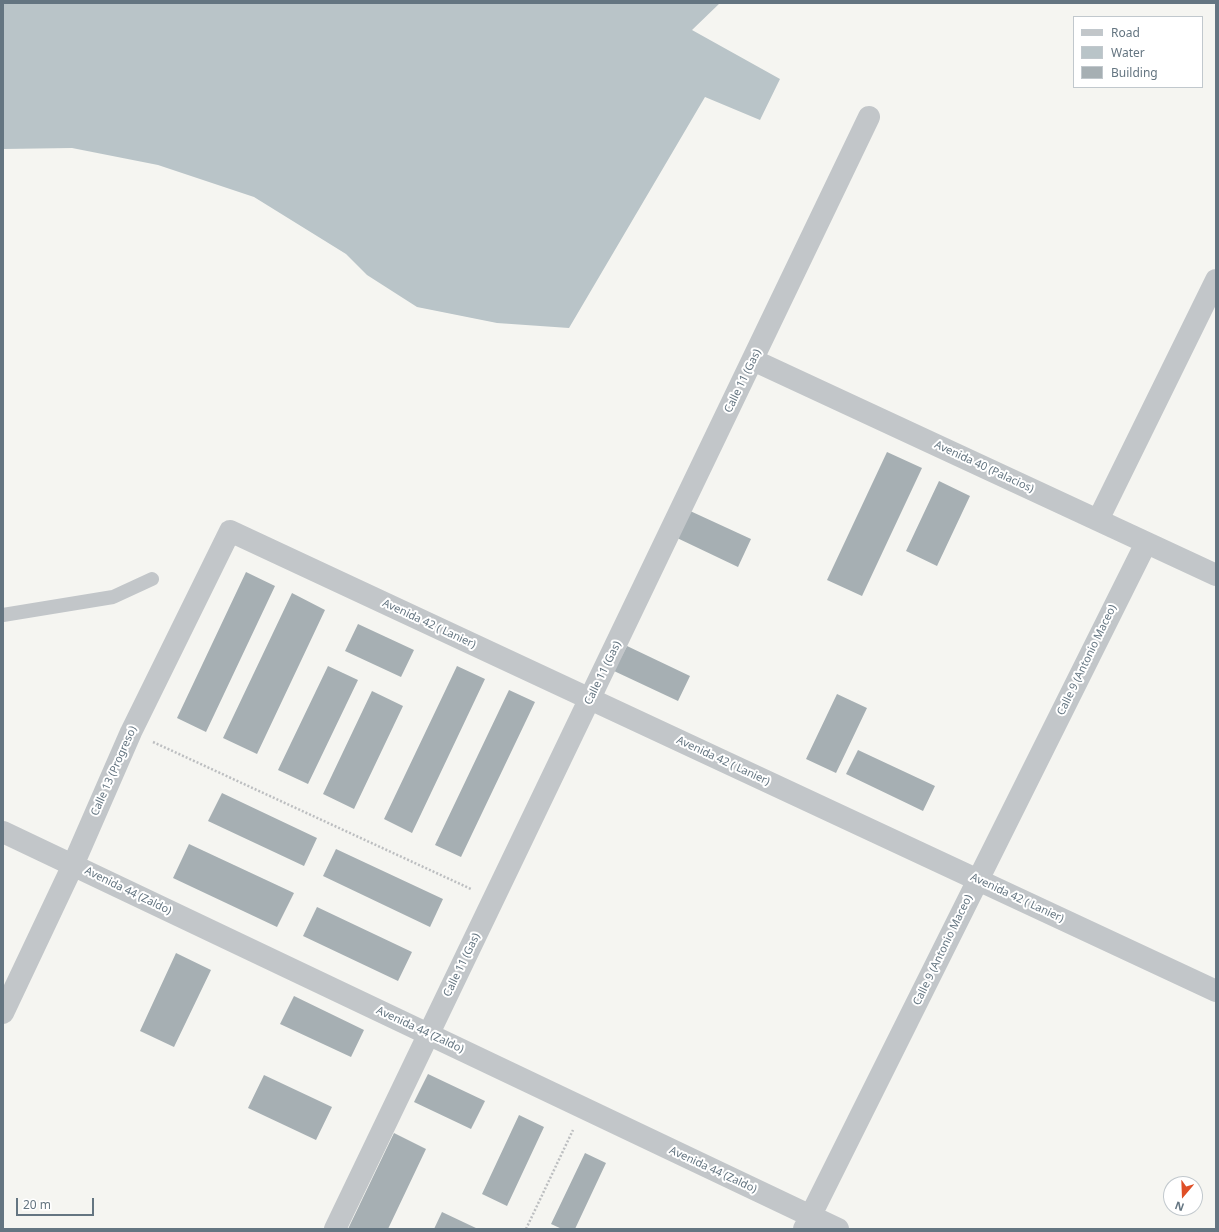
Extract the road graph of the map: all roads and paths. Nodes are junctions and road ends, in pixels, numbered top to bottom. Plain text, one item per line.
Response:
1 (869, 116) dead end
2 (1216, 280) edge
3 (752, 360) junction
4 (1098, 520) junction
5 (230, 531) joint
6 (1146, 543) junction
7 (1216, 575) edge
8 (152, 579) dead end
9 (3, 615) edge
10 (590, 699) junction
11 (131, 732) junction
12 (3, 832) edge
13 (73, 865) junction
14 (978, 880) junction
15 (493, 900) junction
16 (1216, 991) edge
17 (3, 1013) edge
18 (429, 1035) junction
19 (584, 1108) junction
20 (808, 1223) edge
21 (335, 1229) edge
22 (526, 1229) edge
23 (838, 1229) edge

1 - 3 street, Calle 11 (Gas)
2 - 4 street
3 - 4 street, Avenida 40 (Palacios)
3 - 10 street, Calle 11 (Gas)
4 - 6 street, Avenida 40 (Palacios)
5 - 10 street, Avenida 42 ( Lanier)
5 - 11 street, Calle 13 (Progreso)
6 - 7 street, Avenida 40 (Palacios)
6 - 14 street, Calle 9 (Antonio Maceo)
8 - 9 lane
10 - 14 street, Avenida 42 ( Lanier)
10 - 15 street, Calle 11 (Gas)
11 - 13 street, Calle 13 (Progreso)
11 - 15 path
12 - 13 street, Avenida 44 (Zaldo)
13 - 17 street, Calle 13 (Progreso)
13 - 18 street, Avenida 44 (Zaldo)
14 - 16 street, Avenida 42 ( Lanier)
14 - 20 street, Calle 9 (Antonio Maceo)
15 - 18 street, Calle 11 (Gas)
18 - 19 street, Avenida 44 (Zaldo)
18 - 21 street, Calle 11 (Gas)
19 - 20 street, Avenida 44 (Zaldo)
19 - 22 path
20 - 23 street, Avenida 44 (Zaldo)

